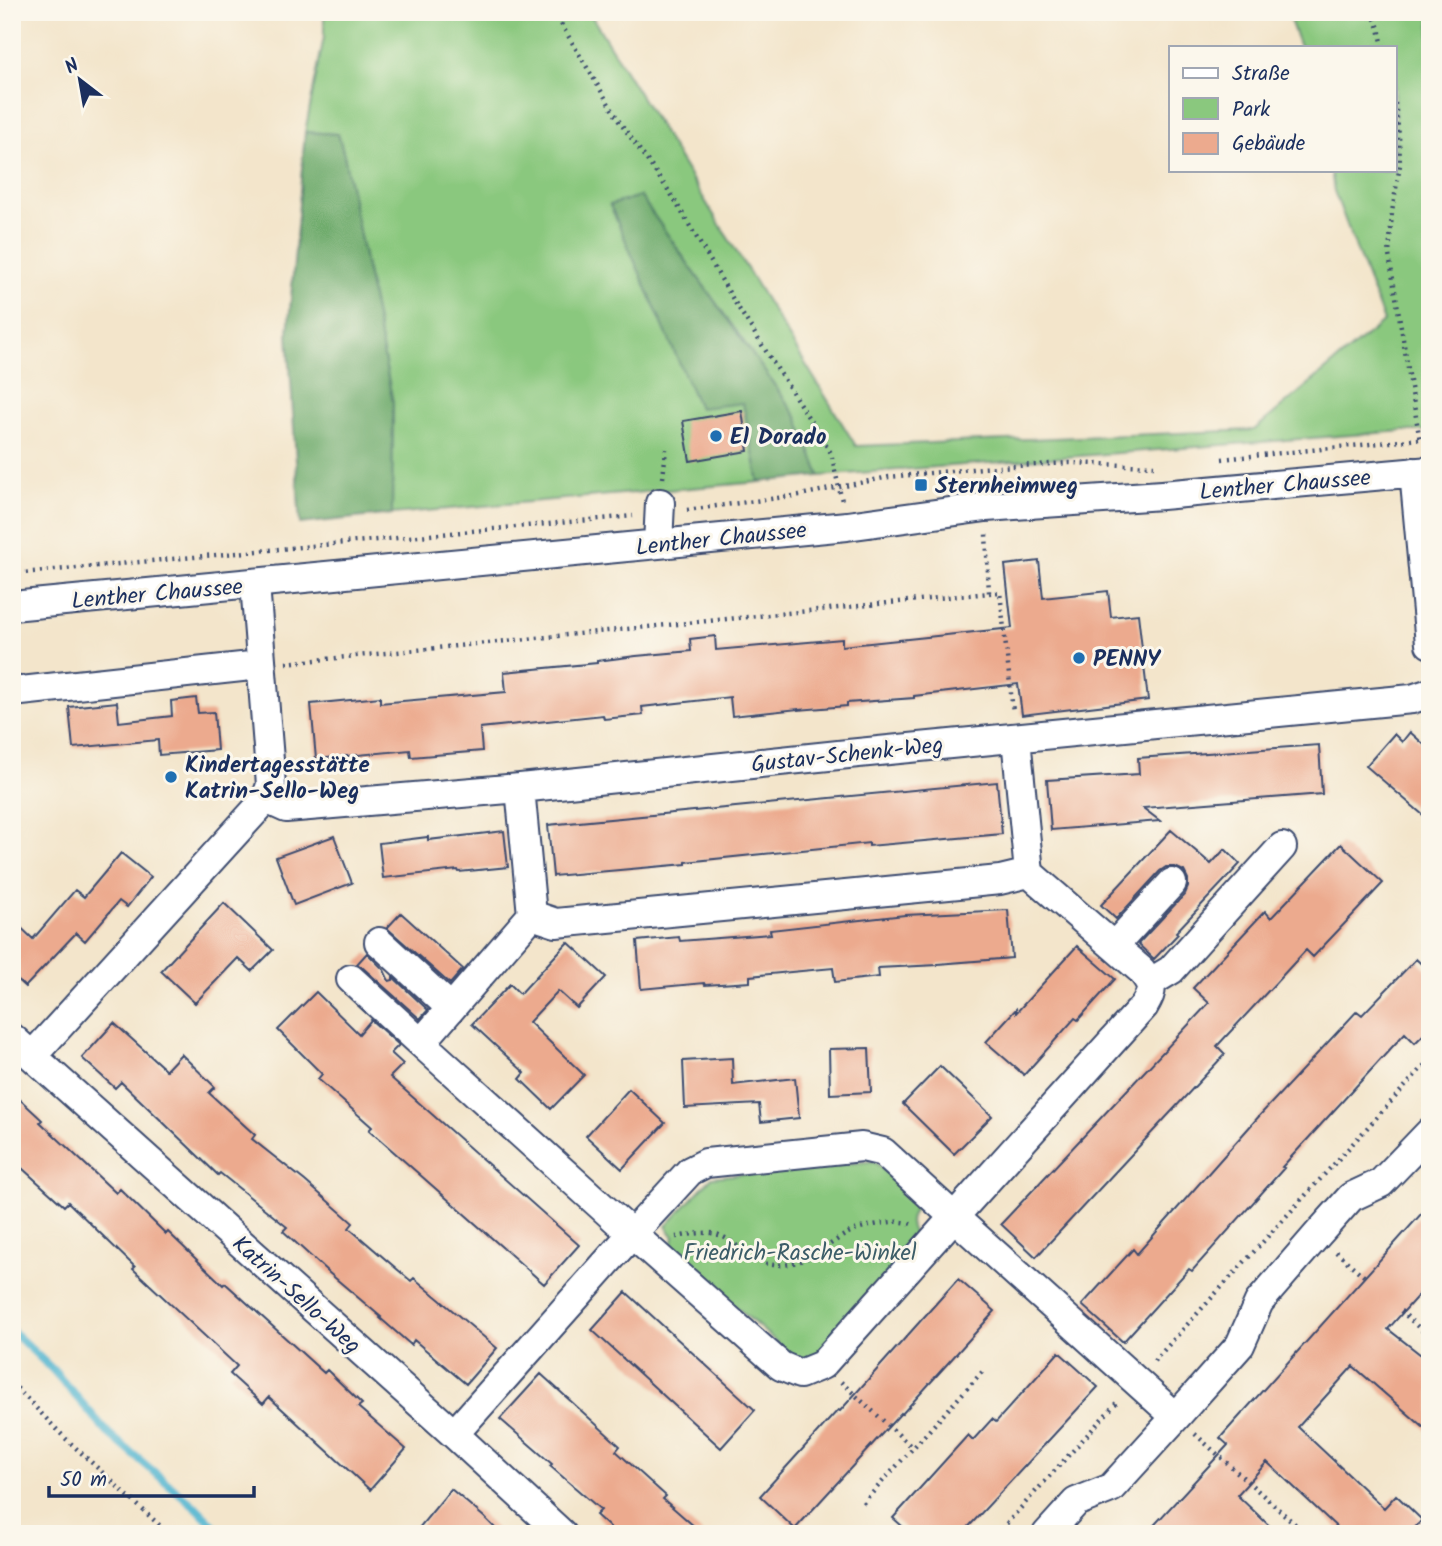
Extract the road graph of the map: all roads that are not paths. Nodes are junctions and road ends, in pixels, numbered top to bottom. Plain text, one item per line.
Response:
1 (1422, 472) edge
2 (660, 508) road end
3 (658, 544) junction
4 (255, 583) junction
5 (12, 606) edge
6 (1430, 644) edge
7 (260, 665) junction
8 (12, 692) edge
9 (1430, 693) edge
10 (1016, 738) junction
11 (520, 788) junction
12 (266, 799) junction
13 (1282, 847) dead end
14 (1029, 873) junction
15 (1172, 883) dead end
16 (532, 915) junction
17 (379, 942) dead end
18 (1114, 946) junction
19 (351, 979) dead end
20 (1151, 982) junction
21 (451, 1008) junction
22 (421, 1043) junction
23 (22, 1047) edge
24 (1430, 1132) edge
25 (954, 1217) junction
26 (632, 1234) junction
27 (1177, 1417) junction
28 (454, 1434) junction
29 (562, 1534) edge
30 (1047, 1534) edge

1 - 3 street, Lenther Chaussee
1 - 6 street
2 - 3 street
3 - 4 street, Lenther Chaussee
4 - 5 street, Lenther Chaussee
4 - 7 street
7 - 8 street
7 - 12 street
9 - 10 street, Gustav-Schenk-Weg
10 - 11 street, Gustav-Schenk-Weg
10 - 14 street
11 - 12 street, Gustav-Schenk-Weg
11 - 16 street
12 - 23 street, Katrin-Sello-Weg
13 - 20 street
14 - 16 street
14 - 18 street
15 - 18 street
16 - 21 street
17 - 21 street
18 - 20 street
19 - 22 street
20 - 25 street
21 - 22 street
22 - 26 street
23 - 28 street, Katrin-Sello-Weg
24 - 27 street
25 - 26 street
25 - 26 street
25 - 27 street
26 - 28 street
27 - 30 street
28 - 29 street, Katrin-Sello-Weg

